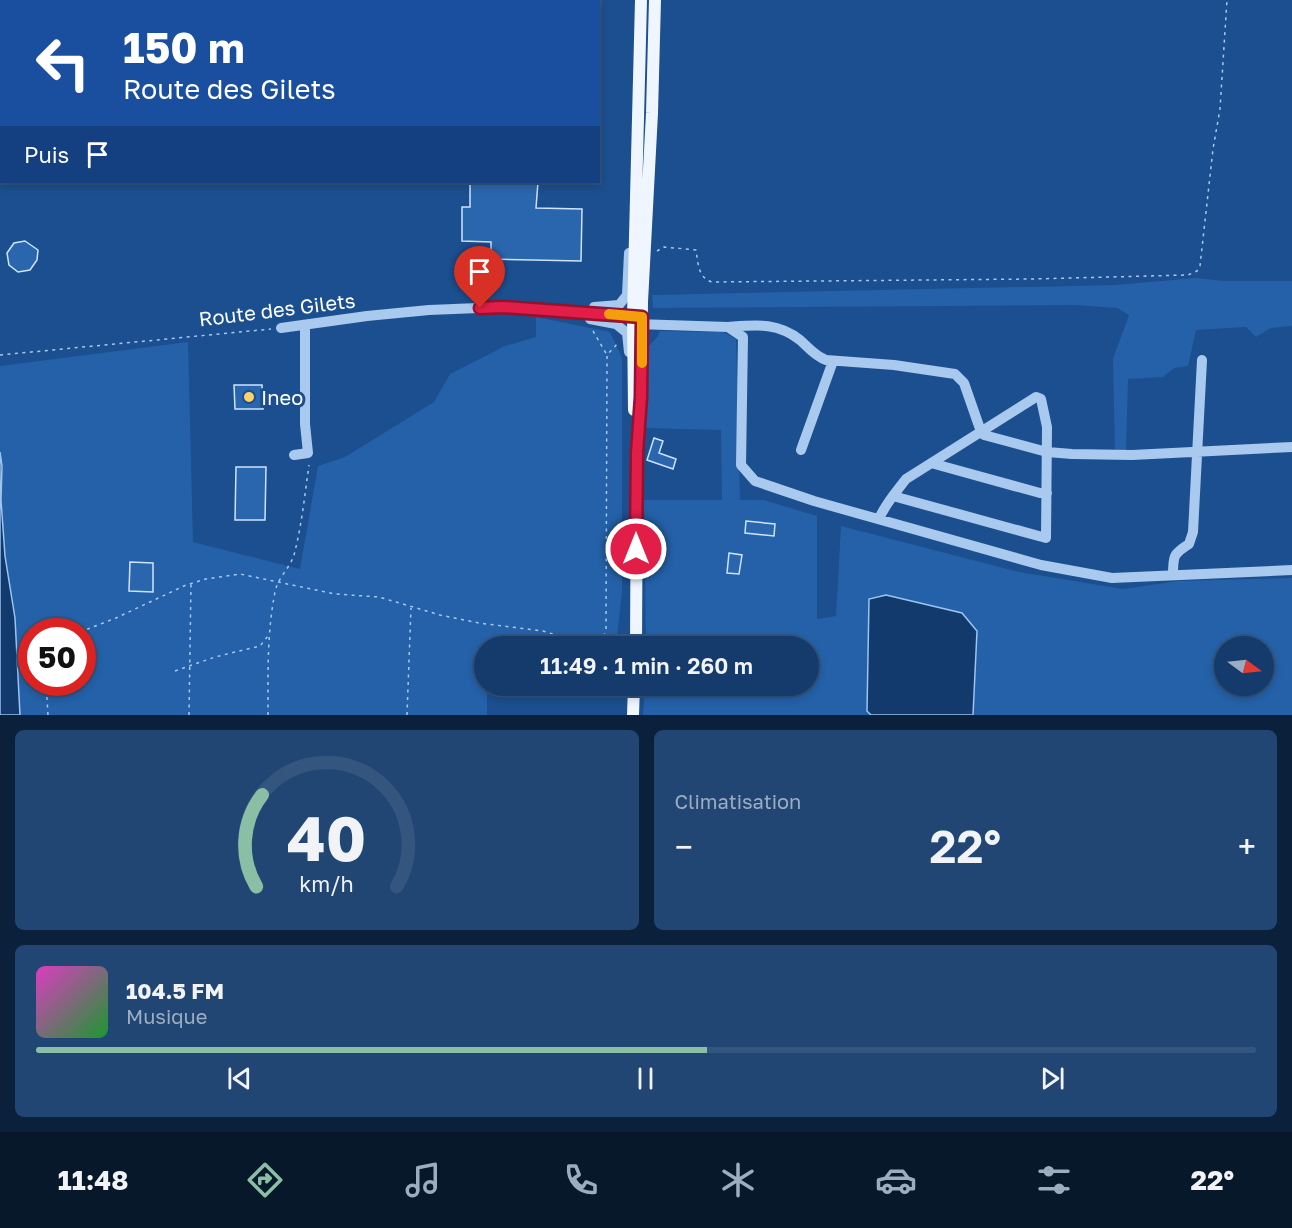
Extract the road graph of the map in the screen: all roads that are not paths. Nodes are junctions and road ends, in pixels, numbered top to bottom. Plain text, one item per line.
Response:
1 (641, 0) edge
2 (655, 0) edge
3 (635, 232) junction
4 (546, 310) junction
5 (638, 320) junction
6 (305, 325) junction
7 (728, 327) junction
8 (281, 328) road end
9 (1203, 360) dead end
10 (832, 361) junction
11 (633, 378) junction
12 (982, 431) junction
13 (1292, 447) edge
14 (801, 450) dead end
15 (1047, 452) junction
16 (637, 453) junction
17 (1198, 453) junction
18 (294, 455) dead end
19 (931, 464) junction
20 (1047, 493) junction
21 (893, 496) junction
22 (879, 519) junction
23 (1292, 570) edge
24 (1173, 575) junction
25 (636, 636) edge
26 (634, 696) edge
27 (633, 715) edge

1 - 3 main road
2 - 5 main road
3 - 4 street, Route des Gilets
3 - 5 main road
4 - 5 street, Route des Gilets
4 - 6 street, Route des Gilets
4 - 11 street, Route des Gilets
5 - 7 street, Route des Gilets
5 - 11 main road
5 - 16 main road
6 - 8 street, Route des Gilets
6 - 18 street
7 - 10 street, Route des Gilets
7 - 22 street
9 - 17 street
10 - 12 street
10 - 14 street
11 - 16 main road
12 - 15 street
12 - 15 street
12 - 19 street
13 - 17 street
15 - 17 street
15 - 20 street
16 - 25 main road
17 - 24 street
19 - 20 street
19 - 21 street
20 - 21 street
21 - 22 street
22 - 24 street
23 - 24 street
26 - 27 main road

